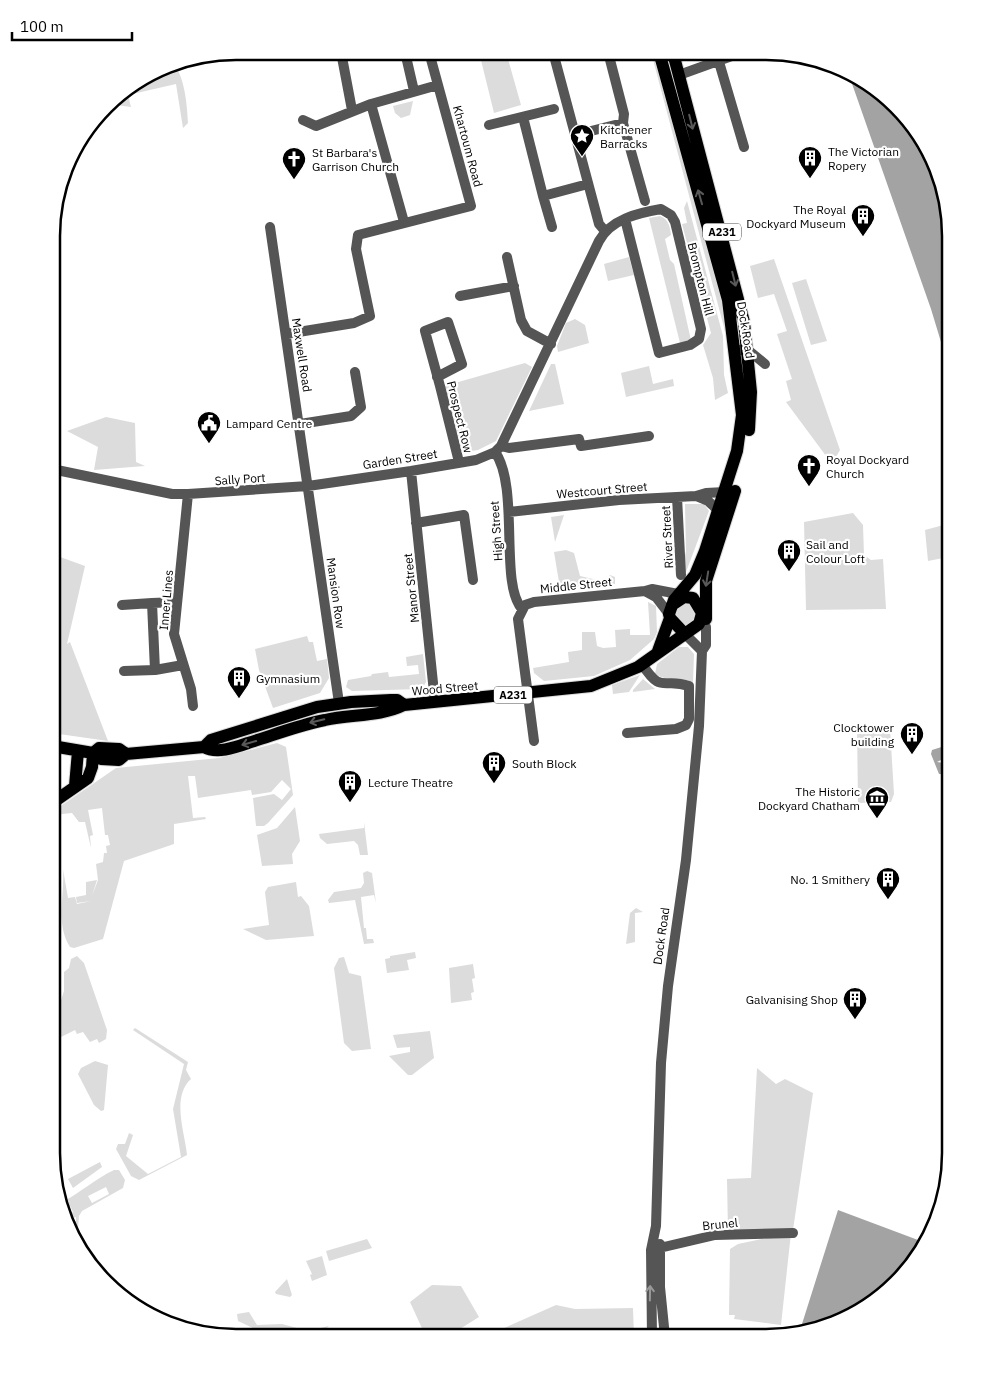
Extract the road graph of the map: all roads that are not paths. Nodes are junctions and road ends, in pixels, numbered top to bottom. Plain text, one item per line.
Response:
1 (343, 60) edge
2 (407, 60) edge
3 (432, 60) edge
4 (554, 60) edge
5 (610, 60) edge
6 (661, 60) edge
7 (675, 60) edge
8 (724, 60) edge
9 (719, 62) junction
10 (679, 74) junction
11 (666, 78) junction
12 (438, 85) junction
13 (414, 91) junction
14 (371, 104) junction
15 (554, 108) dead end
16 (352, 110) junction
17 (523, 116) junction
18 (303, 120) dead end
19 (624, 123) junction
20 (489, 125) dead end
21 (575, 135) junction
22 (744, 147) dead end
23 (588, 184) junction
24 (544, 196) junction
25 (645, 201) dead end
26 (625, 219) junction
27 (404, 222) junction
28 (270, 227) dead end
29 (552, 227) dead end
30 (605, 231) junction
31 (507, 257) dead end
32 (514, 286) junction
33 (460, 296) dead end
34 (286, 334) junction
35 (551, 344) junction
36 (742, 356) junction
37 (355, 372) dead end
38 (437, 377) junction
39 (300, 424) junction
40 (649, 436) dead end
41 (498, 449) junction
42 (459, 462) junction
43 (60, 471) edge
44 (411, 471) junction
45 (308, 486) junction
46 (725, 492) junction
47 (188, 494) junction
48 (696, 496) junction
49 (677, 497) junction
50 (719, 511) junction
51 (510, 512) junction
52 (416, 523) junction
53 (681, 575) dead end
54 (473, 580) dead end
55 (645, 591) junction
56 (178, 602) junction
57 (152, 603) junction
58 (122, 604) dead end
59 (522, 608) junction
60 (672, 608) junction
61 (703, 618) junction
62 (684, 634) junction
63 (658, 651) junction
64 (702, 651) junction
65 (642, 664) junction
66 (183, 665) junction
67 (155, 670) junction
68 (124, 671) dead end
69 (528, 694) junction
70 (435, 702) junction
71 (339, 703) junction
72 (404, 705) junction
73 (193, 706) dead end
74 (289, 714) junction
75 (342, 717) junction
76 (293, 728) junction
77 (628, 733) dead end
78 (534, 741) dead end
79 (204, 747) junction
80 (60, 748) edge
81 (78, 751) junction
82 (94, 753) junction
83 (76, 786) junction
84 (60, 797) edge
85 (793, 1233) dead end
86 (683, 1243) junction
87 (656, 1249) junction
88 (661, 1263) junction
89 (652, 1329) edge
90 (665, 1329) edge

1 - 16 street
2 - 13 street
3 - 12 street, Khartoum Road
4 - 21 street
5 - 19 street
6 - 11 main road, Dock Road / A231
7 - 10 main road, Dock Road / A231
8 - 9 street
9 - 10 street
9 - 22 street
10 - 11 main road
10 -> 36 main road, Dock Road / A231
36 -> 11 main road, Dock Road / A231
12 - 13 street
12 - 27 street, Khartoum Road
13 - 14 street
14 - 16 street
14 - 27 street
15 - 17 street
16 - 18 street
17 - 20 street
17 - 24 street
19 - 21 street
19 - 25 street
21 - 23 street
23 - 24 street
23 - 30 street
24 - 29 street
26 - 26 street, Brompton Hill
26 - 30 street, Brompton Hill
27 - 34 street, Khartoum Road
28 - 34 street, Maxwell Road
30 - 35 street
31 - 32 street
32 - 33 street
32 - 35 street
34 - 39 street, Maxwell Road
35 - 41 street
36 - 46 main road, Dock Road / A231
36 -> 61 main road, Dock Road / A231
37 - 39 street
38 - 38 street, Prospect Row
38 - 42 street, Prospect Row
39 - 45 street, Maxwell Road
40 - 41 street
41 - 42 street, Garden Street
41 - 51 street, High Street
42 - 44 street, Garden Street
43 - 47 street, Sally Port
44 - 45 street, Garden Street
44 - 52 street, Manor Street
45 - 47 street, Sally Port
45 - 71 street, Mansion Row
46 - 48 street, Westcourt Street
46 - 50 main road, Dock Road / A231
47 - 56 street, Inner Lines
48 - 49 street, Westcourt Street
48 - 50 street
49 - 51 street, Westcourt Street
49 - 53 street, River Street
50 - 60 main road, Dock Road / A231
51 - 59 street, High Street
52 - 54 street
52 - 70 street, Manor Street
55 - 59 street, Middle Street
55 - 60 street
55 - 60 street, Middle Street
56 - 57 street
56 - 66 street, Inner Lines
57 - 58 street
57 - 67 street
59 - 69 street
60 - 61 main road
60 - 62 main road
60 - 63 main road
61 - 62 main road, Wood Street
61 - 64 street, Dock Road
62 - 63 main road, Wood Street
62 - 64 street
63 - 65 main road, Wood Street
64 - 87 street, Dock Road
65 - 69 main road, Wood Street / A231
65 - 77 street
66 - 67 street
66 - 73 street, Inner Lines
67 - 68 street
69 - 70 main road, Wood Street / A231
69 - 78 street
70 - 72 main road, Wood Street / A231
71 - 72 main road, Wood Street / A231
71 - 74 main road, Wood Street / A231
71 - 75 main road
72 - 75 main road, Wood Street / A231
74 - 76 main road
74 - 79 main road, Wood Street / A231
75 -> 76 main road, Wood Street / A231
76 -> 79 main road, Wood Street / A231
79 - 82 main road, Wood Street / A231
80 - 81 main road, A231
81 - 82 main road, Wood Street / A231
81 - 83 main road
82 - 83 main road
83 - 84 main road
85 - 86 street, Brunel
86 - 87 street, Brunel
86 - 88 street
87 - 88 street, Dock Road
89 -> 87 street, Dock Road
88 - 90 street, Dock Road

